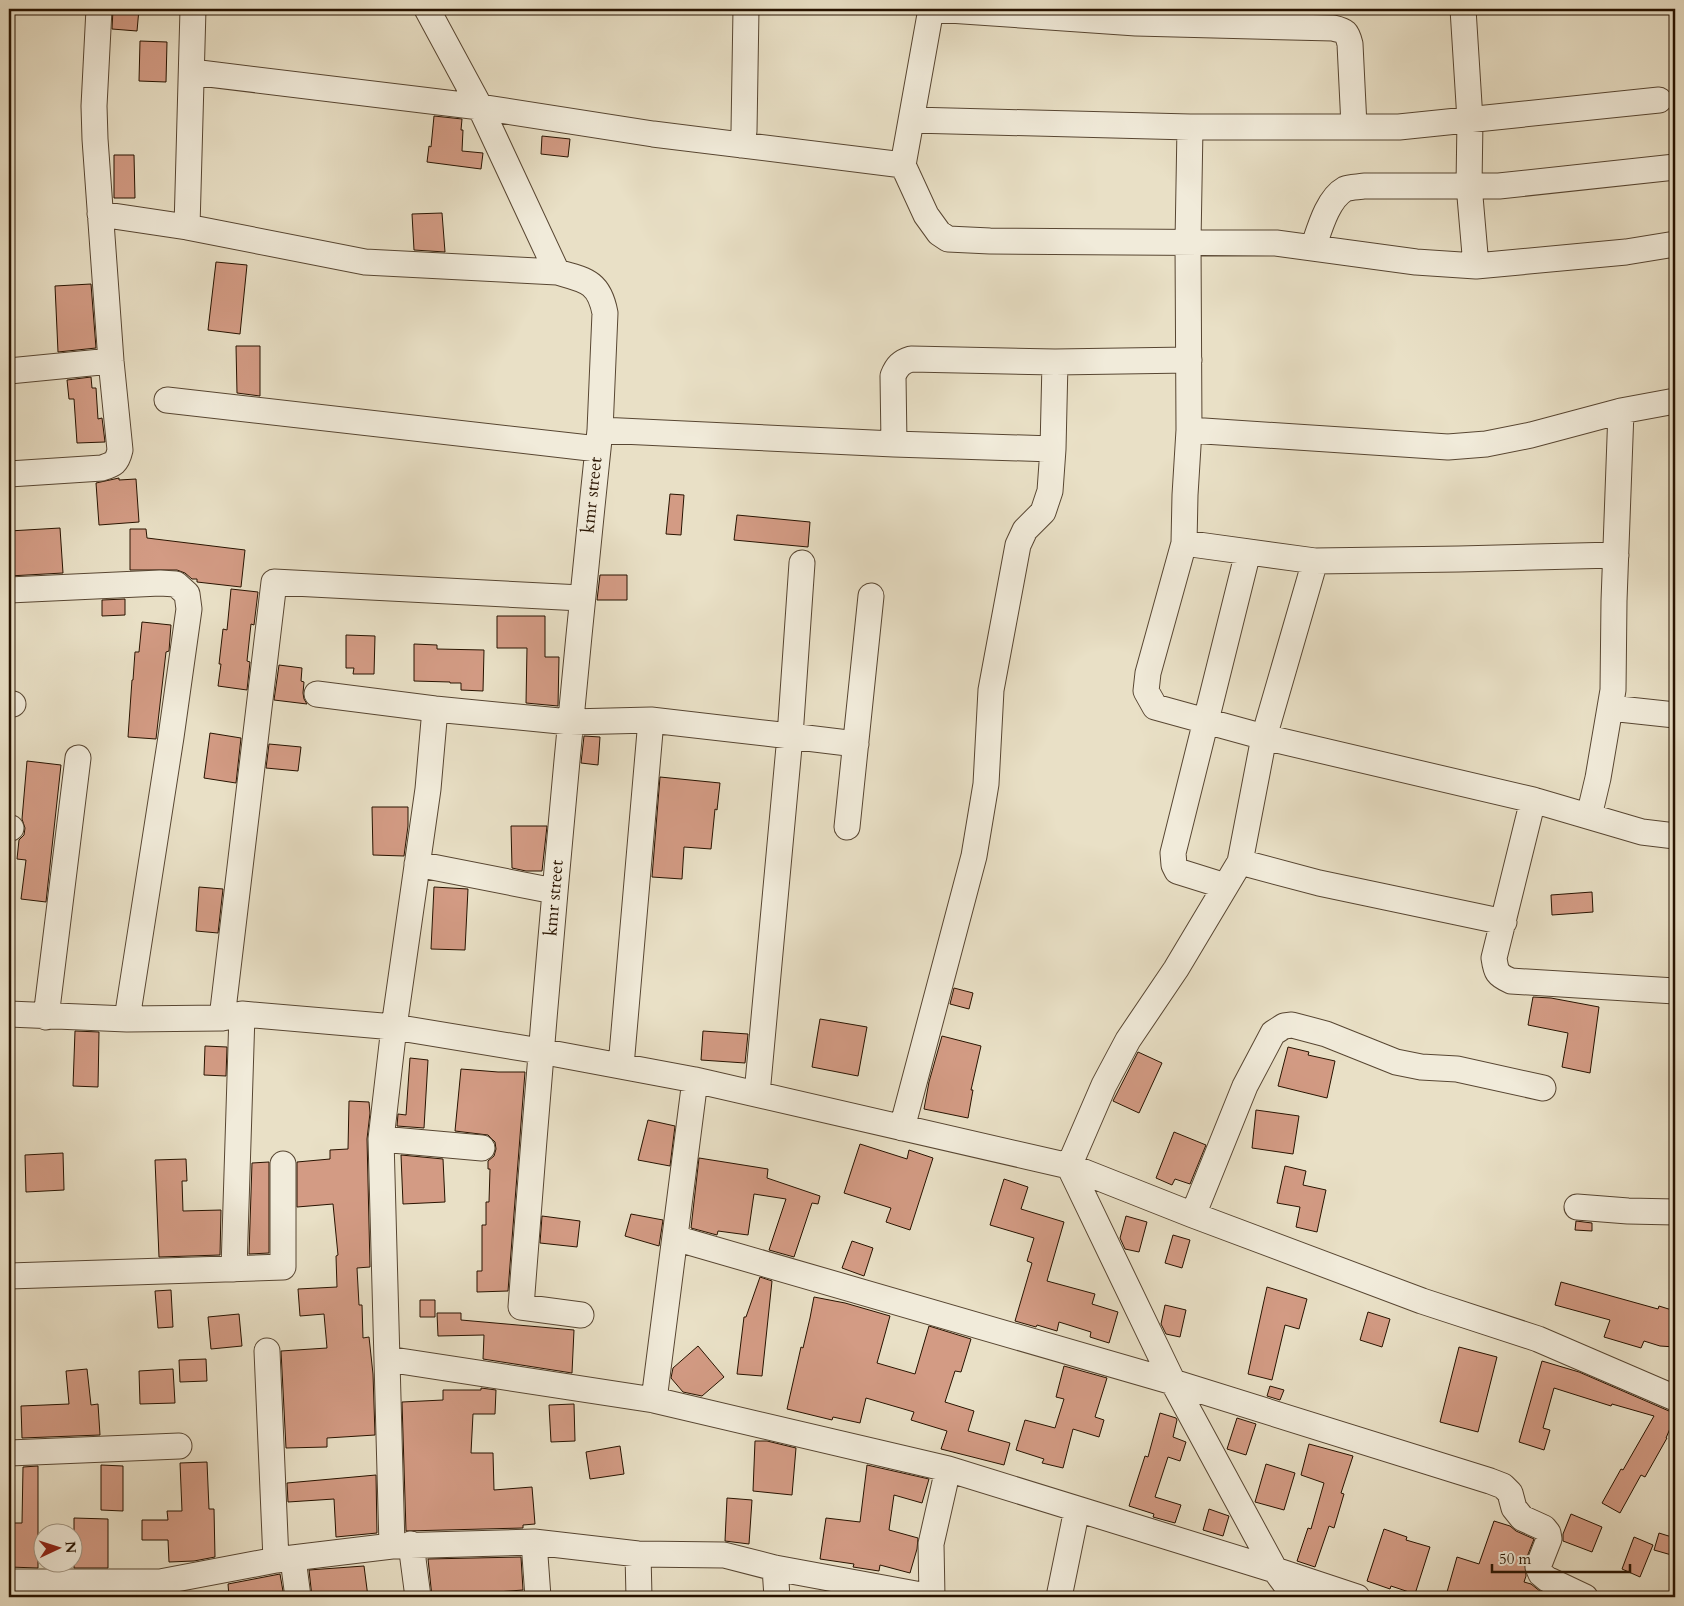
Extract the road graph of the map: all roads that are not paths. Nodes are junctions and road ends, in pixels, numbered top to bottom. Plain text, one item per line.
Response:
1 (99, 9) edge
2 (194, 9) edge
3 (427, 9) edge
4 (746, 9) edge
5 (933, 9) edge
6 (1463, 9) edge
7 (192, 72) junction
8 (1659, 100) dead end
9 (480, 107) junction
10 (912, 120) junction
11 (1470, 120) junction
12 (1354, 126) junction
13 (1190, 128) junction
14 (742, 145) junction
15 (903, 165) junction
16 (1675, 167) edge
17 (1469, 185) junction
18 (100, 214) junction
19 (187, 227) junction
20 (1188, 242) junction
21 (1675, 244) edge
22 (1314, 248) junction
23 (1476, 266) junction
24 (557, 272) junction
25 (1189, 360) junction
26 (111, 361) junction
27 (1055, 362) junction
28 (9, 371) edge
29 (167, 400) dead end
30 (1675, 401) edge
31 (1621, 411) junction
32 (1189, 430) junction
33 (599, 439) junction
34 (894, 444) junction
35 (1053, 449) junction
36 (9, 474) edge
37 (1184, 543) junction
38 (1248, 552) junction
39 (1616, 555) junction
40 (1315, 561) junction
41 (802, 564) dead end
42 (9, 590) edge
43 (871, 596) dead end
44 (581, 598) junction
45 (317, 694) dead end
46 (1610, 708) junction
47 (435, 709) junction
48 (1675, 715) edge
49 (651, 720) junction
50 (1207, 721) junction
51 (570, 722) junction
52 (790, 736) junction
53 (1264, 737) junction
54 (856, 744) junction
55 (78, 758) dead end
56 (1533, 800) junction
57 (1588, 816) junction
58 (847, 827) dead end
59 (1675, 836) edge
60 (1240, 862) junction
61 (418, 864) junction
62 (1225, 886) junction
63 (554, 891) junction
64 (1504, 922) junction
65 (1675, 991) edge
66 (9, 1014) edge
67 (232, 1016) junction
68 (46, 1017) junction
69 (127, 1019) junction
70 (394, 1027) junction
71 (540, 1050) junction
72 (622, 1066) junction
73 (695, 1080) junction
74 (1544, 1088) dead end
75 (757, 1094) junction
76 (902, 1128) junction
77 (382, 1139) junction
78 (482, 1148) dead end
79 (283, 1164) dead end
80 (1069, 1166) junction
81 (1576, 1207) dead end
82 (1675, 1212) edge
83 (1193, 1215) junction
84 (675, 1238) junction
85 (234, 1269) junction
86 (9, 1276) edge
87 (581, 1315) dead end
88 (267, 1351) dead end
89 (387, 1360) junction
90 (1173, 1382) junction
91 (1675, 1398) edge
92 (654, 1400) junction
93 (180, 1446) dead end
94 (9, 1453) edge
95 (948, 1469) junction
96 (1077, 1509) junction
97 (534, 1542) junction
98 (402, 1545) junction
99 (638, 1554) junction
100 (284, 1560) junction
101 (775, 1568) junction
102 (1275, 1570) junction
103 (9, 1582) edge
104 (161, 1590) edge
105 (298, 1597) edge
106 (418, 1597) edge
107 (538, 1597) edge
108 (639, 1597) edge
109 (777, 1597) edge
110 (932, 1597) edge
111 (1059, 1597) edge
112 (1294, 1597) edge
113 (1356, 1597) edge
114 (1585, 1597) edge

1 - 18 street
2 - 7 street
3 - 9 street
4 - 14 street
5 - 10 street
5 - 12 street
6 - 11 street
7 - 9 street
7 - 19 street
8 - 11 street
9 - 14 street
9 - 24 street
10 - 13 street
10 - 15 street
11 - 12 street
11 - 17 street
12 - 13 street
13 - 20 street
14 - 15 street
15 - 20 street
16 - 17 street
17 - 22 street
17 - 23 street
18 - 19 street, kmr street
18 - 26 street
19 - 24 street, kmr street
20 - 22 street
20 - 25 street
21 - 23 street
22 - 23 street
24 - 33 street, kmr street
25 - 27 street
25 - 32 street
26 - 28 street
26 - 36 street
27 - 34 street
27 - 35 street
29 - 33 street
30 - 31 street
31 - 32 street
31 - 39 street
32 - 37 street
33 - 34 street
33 - 44 street, kmr street
34 - 35 street
35 - 76 street
37 - 38 street
37 - 50 street
38 - 40 street
38 - 50 street
39 - 40 street
39 - 46 street
40 - 53 street
41 - 52 street
42 - 69 street
43 - 54 street
44 - 51 street, kmr street
44 - 67 street
45 - 47 street
46 - 48 street
46 - 57 street
47 - 51 street
47 - 61 street
49 - 51 street
49 - 52 street
49 - 72 street
50 - 53 street
50 - 62 street
51 - 63 street, kmr street
52 - 54 street
52 - 75 street
53 - 56 street
53 - 60 street
54 - 58 street
55 - 68 street
56 - 57 street
56 - 64 street
57 - 59 street
60 - 62 street
60 - 64 street
61 - 63 street
61 - 70 street
62 - 80 street
63 - 71 street, kmr street
64 - 65 street
66 - 68 street
67 - 69 street
67 - 70 street
67 - 85 street
68 - 69 street
70 - 71 street
70 - 77 street
71 - 72 street
71 - 87 street, kmr street
72 - 73 street
73 - 75 street
73 - 84 street
74 - 83 street
75 - 76 street
76 - 80 street
77 - 78 street
77 - 89 street
79 - 85 street
80 - 83 street
80 - 90 street
81 - 82 street
83 - 91 street
84 - 90 street
84 - 92 street
85 - 86 street
88 - 100 street
89 - 92 street
89 - 98 street
90 - 102 street
90 - 114 street
92 - 95 street
93 - 94 street
95 - 96 street
95 - 110 street
96 - 102 street
96 - 111 street
97 - 98 street
97 - 99 street
97 - 107 street
98 - 100 street
98 - 106 street
99 - 101 street
99 - 108 street
100 - 104 street
100 - 105 street
101 - 109 street
101 - 110 street
102 - 112 street
102 - 113 street
103 - 104 street

